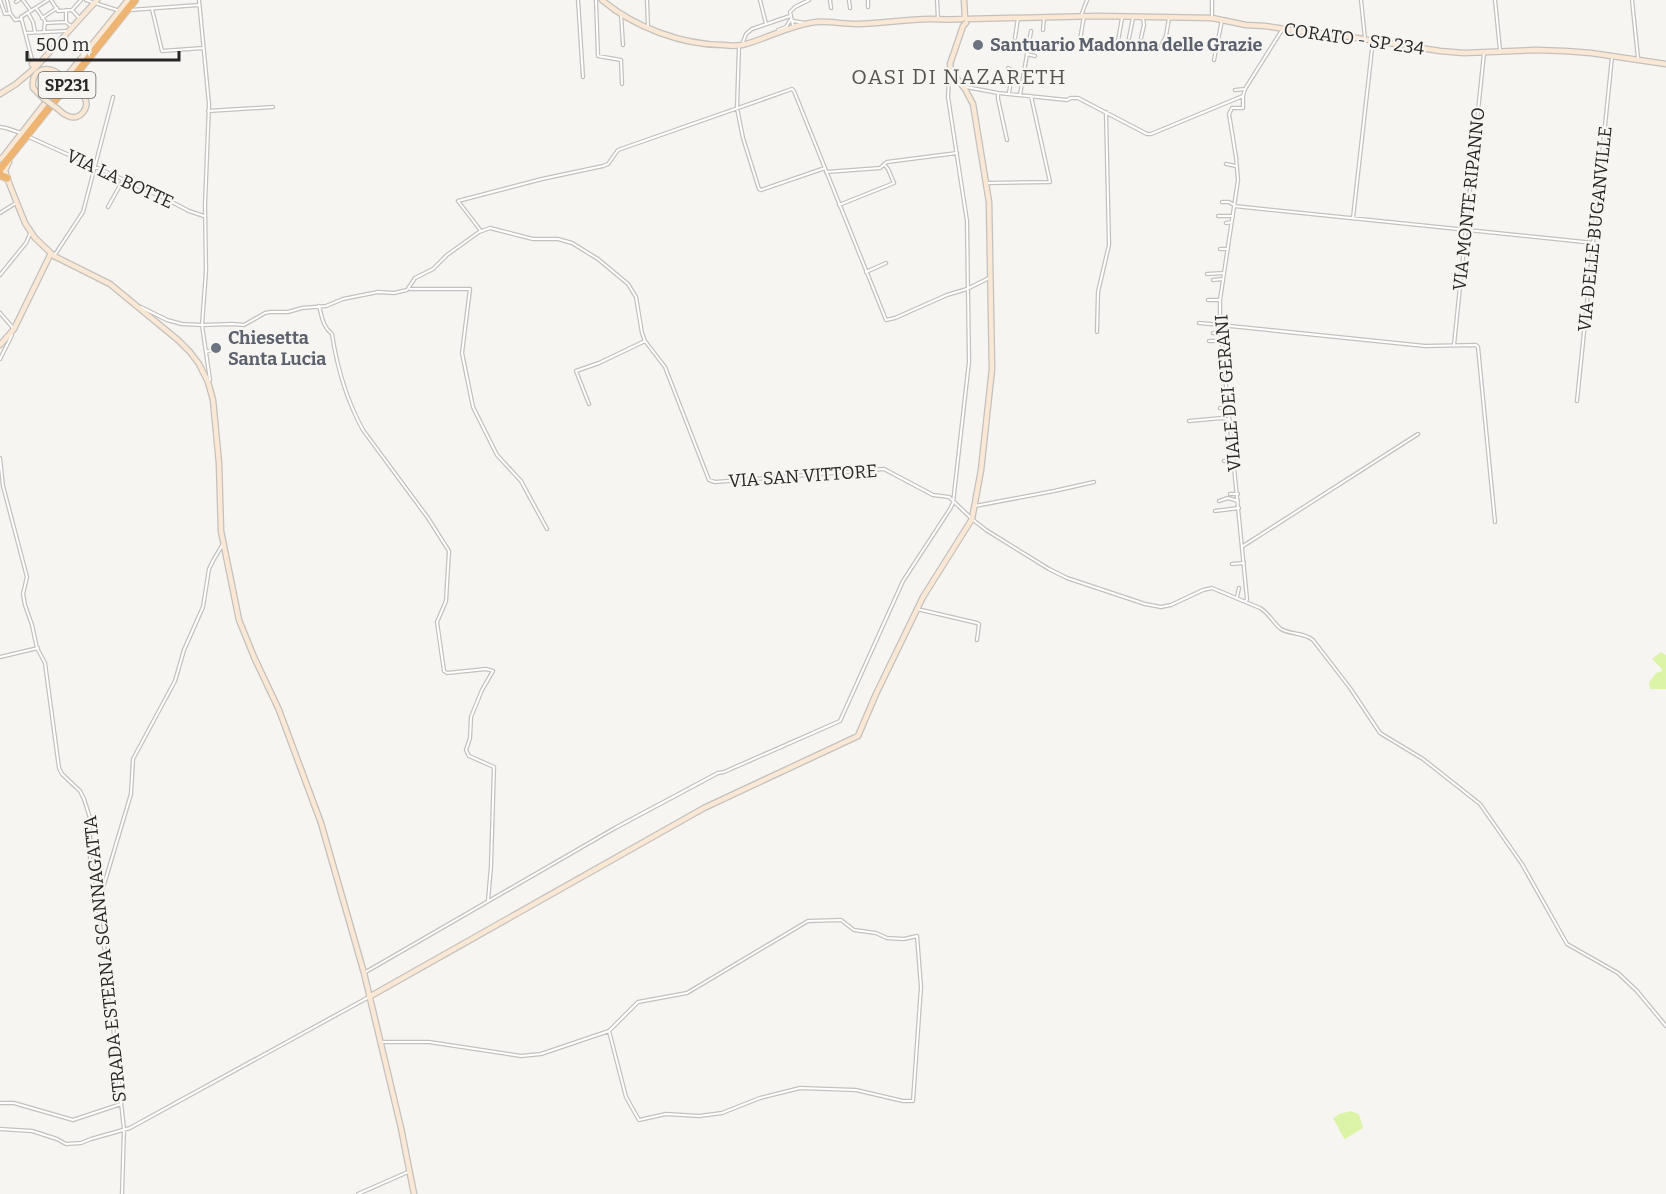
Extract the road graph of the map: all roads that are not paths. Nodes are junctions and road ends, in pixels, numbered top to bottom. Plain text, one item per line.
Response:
1 (0, 0) edge
2 (7, 0) edge
3 (30, 0) edge
4 (49, 0) edge
5 (81, 0) edge
6 (86, 0) edge
7 (133, 0) edge
8 (199, 0) edge
9 (578, 0) edge
10 (596, 0) edge
11 (602, 0) edge
12 (647, 0) edge
13 (760, 0) edge
14 (809, 0) edge
15 (830, 0) edge
16 (849, 0) edge
17 (868, 0) edge
18 (937, 0) edge
19 (964, 0) edge
20 (1087, 0) edge
21 (1212, 0) edge
22 (1361, 0) edge
23 (1495, 0) edge
24 (1632, 0) edge
25 (21, 1) edge
26 (96, 1) edge
27 (200, 5) junction
28 (868, 7) dead end
29 (36, 8) junction
30 (57, 8) junction
31 (831, 8) dead end
32 (850, 8) dead end
33 (152, 9) junction
34 (66, 10) junction
35 (72, 10) junction
36 (130, 10) junction
37 (120, 11) junction
38 (29, 12) junction
39 (10, 13) junction
40 (621, 14) junction
41 (1083, 16) junction
42 (791, 17) junction
43 (1044, 17) junction
44 (42, 18) junction
45 (1018, 18) junction
46 (1122, 18) junction
47 (1133, 18) junction
48 (1143, 18) junction
49 (1169, 18) junction
50 (1212, 18) junction
51 (22, 19) junction
52 (80, 19) junction
53 (938, 19) junction
54 (964, 20) junction
55 (1222, 20) junction
56 (66, 22) junction
57 (44, 23) junction
58 (60, 23) junction
59 (809, 23) junction
60 (766, 24) junction
61 (793, 26) junction
62 (648, 27) junction
63 (1283, 28) junction
64 (70, 29) junction
65 (1043, 30) dead end
66 (34, 32) junction
67 (44, 32) junction
68 (60, 32) junction
69 (777, 32) junction
70 (1031, 32) dead end
71 (25, 33) junction
72 (1015, 38) dead end
73 (1130, 38) dead end
74 (1141, 38) dead end
75 (1365, 39) junction
76 (1080, 40) dead end
77 (1372, 40) junction
78 (1118, 41) dead end
79 (1029, 44) junction
80 (623, 45) dead end
81 (741, 45) junction
82 (1161, 46) dead end
83 (203, 48) junction
84 (1044, 48) dead end
85 (1500, 52) junction
86 (1484, 53) junction
87 (1027, 54) junction
88 (1035, 56) dead end
89 (1612, 57) junction
90 (1214, 60) dead end
91 (1638, 61) junction
92 (35, 63) junction
93 (1026, 63) junction
94 (1032, 64) dead end
95 (1666, 64) edge
96 (1008, 68) dead end
97 (951, 71) junction
98 (1024, 72) junction
99 (1030, 73) dead end
100 (583, 77) dead end
101 (61, 78) junction
102 (622, 84) dead end
103 (74, 87) junction
104 (963, 87) junction
105 (1245, 89) junction
106 (1235, 90) dead end
107 (998, 93) junction
108 (1009, 93) junction
109 (0, 94) edge
110 (1020, 95) junction
111 (1031, 96) junction
112 (1243, 96) junction
113 (113, 97) dead end
114 (273, 107) dead end
115 (737, 108) junction
116 (208, 111) junction
117 (1106, 112) junction
118 (0, 127) edge
119 (21, 133) junction
120 (31, 135) junction
121 (36, 140) junction
122 (1007, 140) dead end
123 (957, 153) junction
124 (2, 156) edge
125 (884, 164) junction
126 (1226, 164) dead end
127 (1236, 166) junction
128 (94, 167) junction
129 (825, 170) junction
130 (2, 172) edge
131 (123, 180) junction
132 (986, 183) junction
133 (1222, 202) dead end
134 (16, 203) junction
135 (839, 205) junction
136 (1234, 205) junction
137 (108, 207) dead end
138 (0, 213) edge
139 (205, 216) junction
140 (1218, 216) dead end
141 (1233, 216) junction
142 (1353, 218) junction
143 (1232, 222) junction
144 (1226, 223) dead end
145 (1466, 230) junction
146 (482, 231) junction
147 (31, 232) junction
148 (35, 238) junction
149 (26, 243) junction
150 (1594, 243) junction
151 (1220, 249) dead end
152 (1228, 249) junction
153 (53, 254) junction
154 (886, 263) dead end
155 (866, 272) junction
156 (1207, 273) dead end
157 (1224, 273) junction
158 (0, 275) edge
159 (991, 277) junction
160 (1223, 279) junction
161 (1213, 280) dead end
162 (967, 289) junction
163 (407, 290) junction
164 (1208, 300) dead end
165 (1220, 300) junction
166 (319, 306) junction
167 (138, 308) junction
168 (0, 313) edge
169 (1199, 323) dead end
170 (202, 325) junction
171 (1220, 325) junction
172 (13, 331) junction
173 (1097, 332) dead end
174 (1213, 333) dead end
175 (1221, 334) junction
176 (645, 341) junction
177 (1209, 341) dead end
178 (1222, 341) junction
179 (0, 345) edge
180 (1454, 345) junction
181 (214, 349) dead end
182 (206, 352) junction
183 (0, 359) edge
184 (208, 382) junction
185 (1577, 401) dead end
186 (589, 405) dead end
187 (1220, 408) dead end
188 (1229, 409) junction
189 (1230, 420) junction
190 (1189, 421) dead end
191 (1418, 434) dead end
192 (0, 458) edge
193 (1224, 460) dead end
194 (1234, 460) junction
195 (1094, 482) dead end
196 (1230, 494) dead end
197 (1238, 494) junction
198 (953, 499) junction
199 (1219, 501) dead end
200 (1238, 501) junction
201 (975, 506) junction
202 (1239, 508) junction
203 (1215, 511) dead end
204 (972, 519) junction
205 (1495, 522) dead end
206 (547, 529) dead end
207 (1236, 536) dead end
208 (1242, 536) junction
209 (223, 544) junction
210 (1243, 546) junction
211 (1244, 563) junction
212 (1232, 564) dead end
213 (1239, 588) dead end
214 (1237, 597) junction
215 (1246, 601) junction
216 (917, 609) junction
217 (977, 640) dead end
218 (38, 648) junction
219 (0, 657) edge
220 (97, 889) junction
221 (488, 902) junction
222 (364, 973) junction
223 (369, 997) junction
224 (1666, 1026) edge
225 (609, 1030) junction
226 (380, 1042) junction
227 (0, 1103) edge
228 (122, 1104) junction
229 (0, 1129) edge
230 (124, 1129) junction
231 (407, 1158) junction
232 (122, 1194) edge
233 (358, 1194) edge
234 (414, 1194) edge

1 - 39 street
2 - 39 street
3 - 25 street
4 - 29 street
4 - 30 street
5 - 35 street
6 - 26 street
7 - 36 main road
7 - 37 main road
7 - 130 highway, SP231
8 - 27 street
9 - 100 street
10 - 102 street
11 - 40 main road, CORATO - SP 234
12 - 62 street
13 - 60 street
14 - 42 street
15 - 31 street
16 - 32 street
17 - 28 street
18 - 53 street
19 - 54 main road
20 - 41 street
21 - 50 street
22 - 75 street
23 - 85 street
24 - 91 street
25 - 38 street
26 - 37 street
26 - 52 main road
27 - 33 street
27 - 83 street
29 - 38 street
29 - 44 street
30 - 34 street
30 - 44 street
33 - 36 street
33 - 83 street
34 - 35 street
34 - 56 street
35 - 52 street
36 - 103 main road
37 - 101 main road
38 - 51 street
38 - 66 street
39 - 51 street
40 - 62 main road, CORATO - SP 234
40 - 80 street
41 - 43 main road, CORATO - SP 234
41 - 46 main road, CORATO - SP 234
41 - 76 street
42 - 59 street
42 - 60 street
42 - 61 street
42 - 69 street
43 - 45 main road, CORATO - SP 234
43 - 65 street
44 - 57 street
45 - 54 main road, CORATO - SP 234
45 - 72 street
46 - 47 main road, CORATO - SP 234
46 - 78 street
47 - 48 main road, CORATO - SP 234
47 - 73 street
48 - 49 main road, CORATO - SP 234
48 - 74 street
49 - 50 main road, CORATO - SP 234
49 - 82 street
50 - 55 main road, CORATO - SP 234
51 - 71 street
52 - 64 main road
53 - 54 main road, CORATO - SP 234
53 - 59 main road, CORATO - SP 234
54 - 97 main road
55 - 63 main road, CORATO - SP 234
55 - 90 street
56 - 58 street
56 - 64 street
57 - 58 street
57 - 67 street
58 - 68 street
59 - 61 main road, CORATO - SP 234
60 - 81 street
61 - 69 main road, CORATO - SP 234
62 - 81 main road, CORATO - SP 234
63 - 75 main road, CORATO - SP 234
63 - 105 street, VIALE DEI GERANI
64 - 68 street
64 - 92 main road
66 - 67 street
66 - 71 street
67 - 68 street
69 - 81 main road, CORATO - SP 234
70 - 79 street
71 - 92 street
75 - 77 main road, CORATO - SP 234
77 - 86 main road, CORATO - SP 234
77 - 142 street
79 - 84 street
79 - 87 street
81 - 115 street
83 - 116 street
85 - 86 main road, CORATO - SP 234
85 - 89 main road, CORATO - SP 234
86 - 145 street, VIA MONTE RIPANNO
87 - 88 street
87 - 93 street
89 - 91 main road, CORATO - SP 234
89 - 150 street, VIA DELLE BUGANVILLE
91 - 95 main road, CORATO - SP 234
92 - 109 main road
93 - 94 street
93 - 98 street
96 - 108 street
97 - 104 main road
97 - 123 street
98 - 99 street
98 - 110 street
101 - 103 main road, bridge
101 - 119 main road
103 - 120 main road
104 - 107 street
104 - 132 main road
105 - 106 street
105 - 112 street, VIALE DEI GERANI
107 - 108 street
107 - 122 street
108 - 110 street
110 - 111 street
111 - 117 street
111 - 132 street
112 - 117 street
112 - 127 street, VIALE DEI GERANI
113 - 128 street
114 - 116 street
115 - 129 street
115 - 129 street
115 - 146 street
116 - 139 street
117 - 173 street
118 - 119 street
119 - 124 main road
120 - 121 street, VIA LA BOTTE
120 - 121 street
120 - 130 main road
121 - 128 street, VIA LA BOTTE
123 - 125 street
123 - 162 street
125 - 129 street
125 - 135 street
126 - 127 street
127 - 136 street, VIALE DEI GERANI
128 - 131 street, VIA LA BOTTE
128 - 153 street
129 - 135 street
130 - 134 main road
131 - 137 street
131 - 139 street, VIA LA BOTTE
132 - 159 main road
133 - 136 street
134 - 138 street
134 - 147 main road
135 - 155 street
136 - 141 street, VIALE DEI GERANI
136 - 142 street
139 - 170 street
140 - 141 street
141 - 143 street, VIALE DEI GERANI
142 - 145 street
143 - 144 street
143 - 152 street, VIALE DEI GERANI
145 - 150 street
145 - 180 street, VIA MONTE RIPANNO
146 - 163 street
146 - 176 street, VIA SAN VITTORE
147 - 148 main road
147 - 149 street
148 - 149 street
148 - 153 main road
149 - 158 street
150 - 185 street, VIA DELLE BUGANVILLE
151 - 152 street
152 - 157 street, VIALE DEI GERANI
153 - 167 main road
153 - 172 main road
154 - 155 street
155 - 162 street
156 - 157 street
157 - 160 street, VIALE DEI GERANI
159 - 162 street
159 - 201 main road
160 - 161 street
160 - 165 street, VIALE DEI GERANI
162 - 198 street
163 - 166 street
163 - 206 street
164 - 165 street
165 - 171 street, VIALE DEI GERANI
166 - 170 street
166 - 221 street
167 - 170 street
167 - 184 main road
168 - 172 street
169 - 171 street
170 - 182 street
171 - 175 street, VIALE DEI GERANI
171 - 180 street
172 - 179 main road
172 - 183 street
174 - 175 street
175 - 178 street, VIALE DEI GERANI
176 - 186 street
176 - 198 street, VIA SAN VITTORE
177 - 178 street
178 - 188 street, VIALE DEI GERANI
180 - 205 street
181 - 182 street
182 - 184 street
184 - 209 main road
187 - 188 street
188 - 189 street, VIALE DEI GERANI
189 - 190 street
189 - 194 street, VIALE DEI GERANI
191 - 210 street
192 - 218 street, STRADA ESTERNA SCANNAGATTA
193 - 194 street
194 - 197 street, VIALE DEI GERANI
195 - 201 street
196 - 197 street
197 - 200 street, VIALE DEI GERANI
198 - 204 street
198 - 221 street
199 - 200 street
200 - 202 street, VIALE DEI GERANI
201 - 204 main road
202 - 203 street
202 - 208 street, VIALE DEI GERANI
204 - 214 street
204 - 216 main road
207 - 208 street
208 - 210 street, VIALE DEI GERANI
209 - 220 street
209 - 222 main road
210 - 211 street, VIALE DEI GERANI
211 - 212 street
211 - 215 street, VIALE DEI GERANI
213 - 214 street
214 - 215 street
215 - 224 street
216 - 217 street
216 - 223 main road
218 - 219 street
218 - 220 street, STRADA ESTERNA SCANNAGATTA
220 - 228 street, STRADA ESTERNA SCANNAGATTA
221 - 222 street
222 - 223 main road
223 - 226 main road
223 - 230 street, STRADA ESTERNA SCANNAGATTA
225 - 225 street
225 - 226 street
226 - 231 main road
227 - 228 street
228 - 230 street, STRADA ESTERNA SCANNAGATTA
229 - 230 street
230 - 232 street
231 - 233 street
231 - 234 main road

